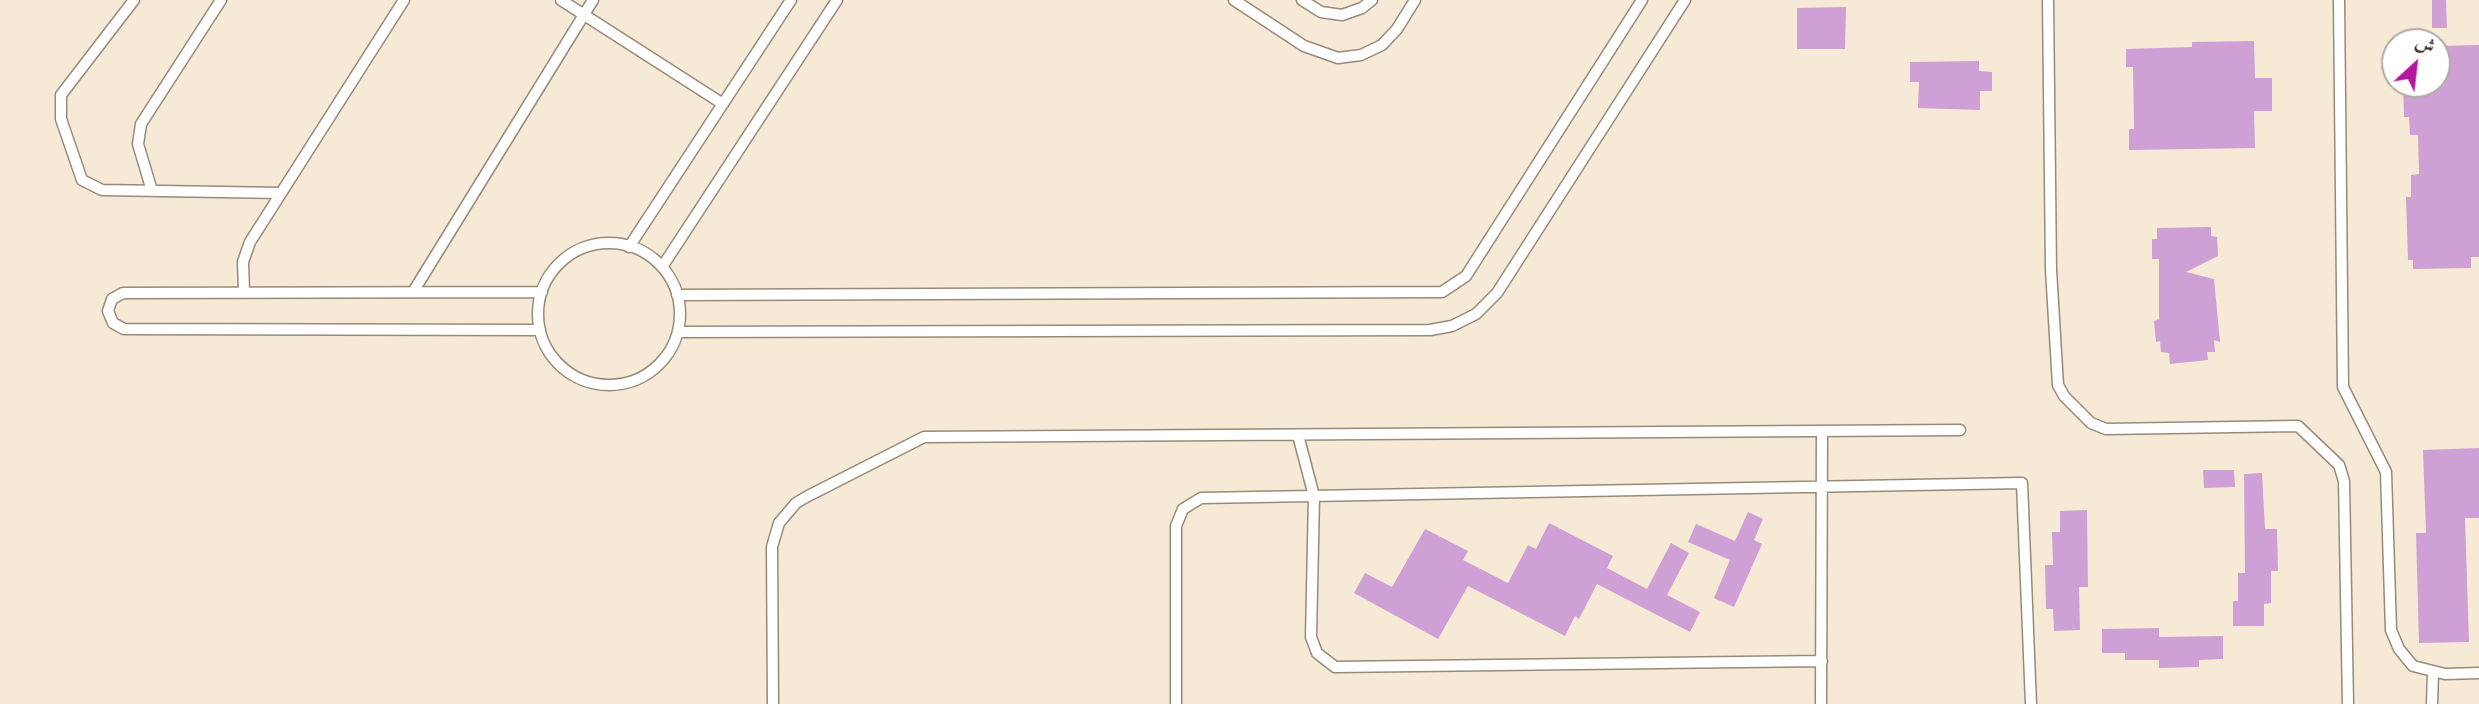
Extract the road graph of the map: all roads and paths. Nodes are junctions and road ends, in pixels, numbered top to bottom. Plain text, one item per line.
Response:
1 (134, 0) edge
2 (221, 0) edge
3 (404, 0) edge
4 (561, 0) edge
5 (593, 0) edge
6 (791, 0) edge
7 (837, 0) edge
8 (1234, 0) edge
9 (1302, 0) edge
10 (1372, 0) edge
11 (1415, 0) edge
12 (1642, 0) edge
13 (1685, 0) edge
14 (2048, 0) edge
15 (2339, 0) edge
16 (584, 14) junction
17 (723, 104) junction
18 (152, 191) junction
19 (281, 193) junction
20 (629, 247) junction
21 (662, 267) junction
22 (244, 292) junction
23 (412, 292) junction
24 (542, 292) junction
25 (677, 295) junction
26 (540, 330) junction
27 (678, 332) junction
28 (1960, 430) dead end
29 (1822, 433) junction
30 (1298, 435) junction
31 (1822, 487) junction
32 (1314, 496) junction
33 (1822, 661) junction
34 (2433, 672) junction
35 (2479, 673) edge
36 (773, 704) edge
37 (1176, 704) edge
38 (1821, 704) edge
39 (2031, 704) edge
40 (2348, 704) edge
41 (2432, 704) edge

1 - 18 lane
2 - 18 lane
3 - 19 lane
4 - 16 lane
5 - 16 lane
6 - 17 lane
7 - 21 lane
8 - 11 lane
9 - 10 lane
12 - 25 lane
13 - 27 lane
14 - 40 lane
15 - 34 lane
16 - 17 lane
16 - 23 lane
17 - 20 lane
18 - 19 lane
19 - 22 lane
20 - 21 lane
20 - 24 lane
21 - 25 lane
22 - 23 lane
22 - 26 lane
23 - 24 lane
24 - 26 lane
25 - 27 lane
26 - 27 lane
28 - 29 lane
29 - 30 lane
29 - 31 lane
30 - 32 lane
30 - 36 lane
31 - 32 lane
31 - 33 lane
31 - 39 lane
32 - 33 lane
32 - 37 lane
33 - 38 lane
34 - 35 lane
34 - 41 lane

